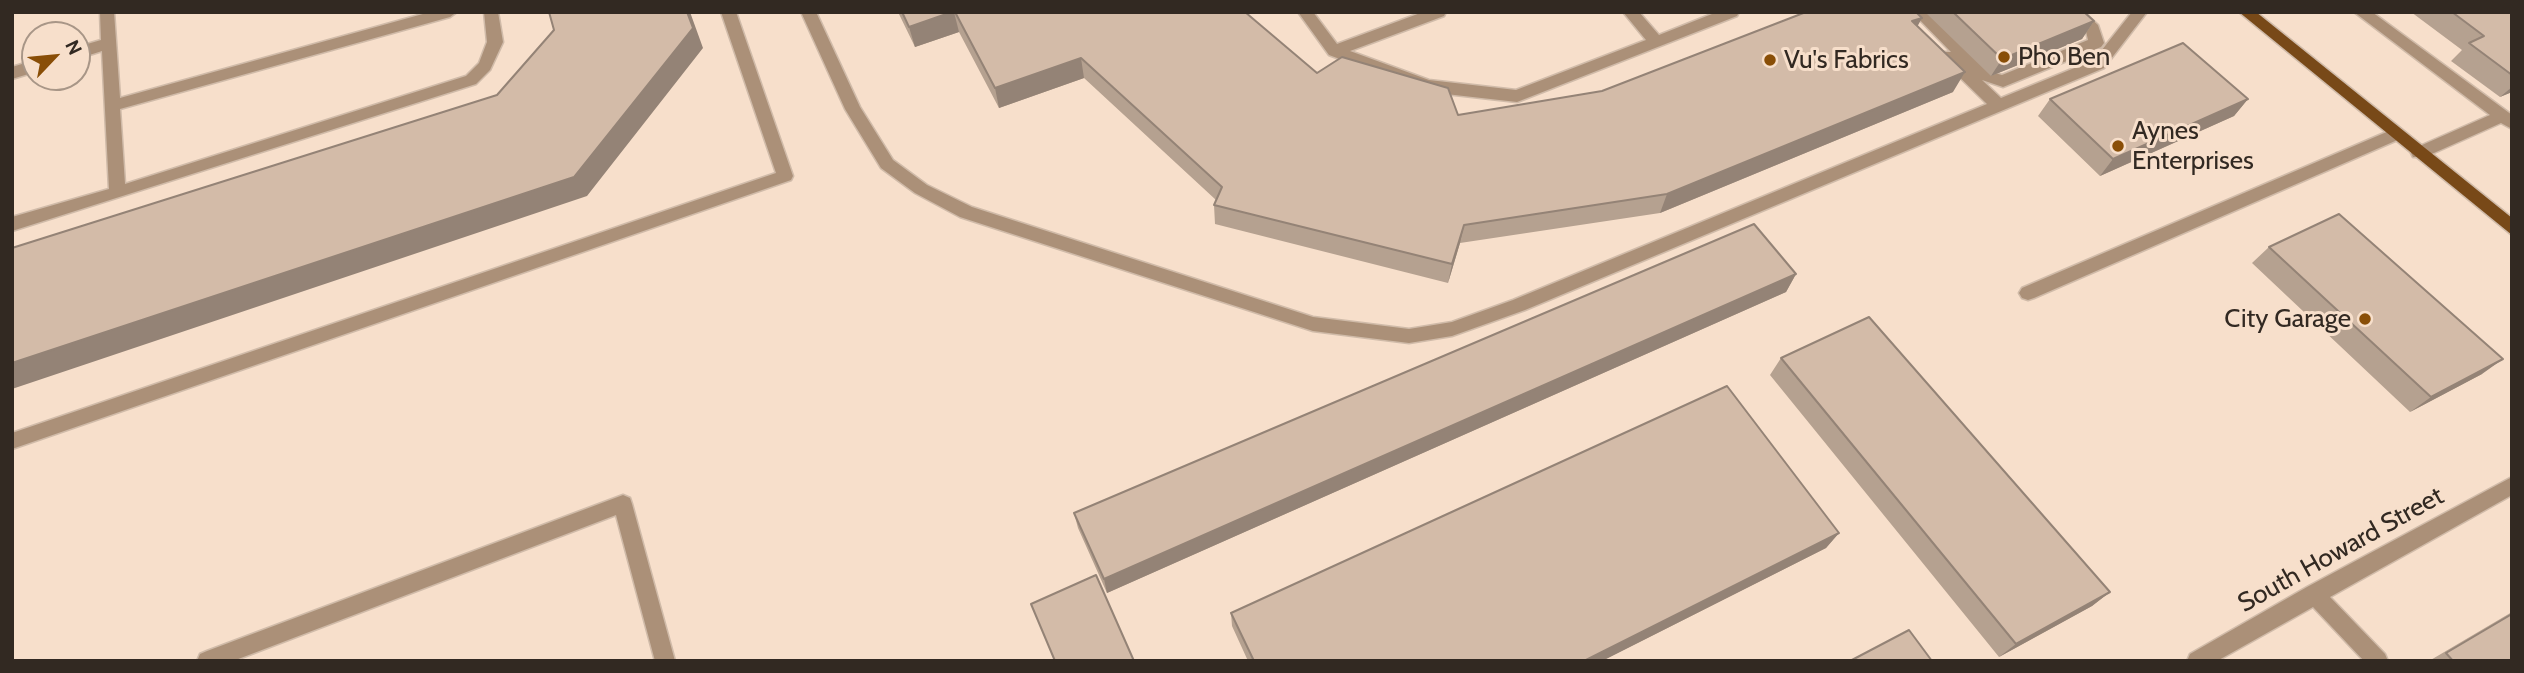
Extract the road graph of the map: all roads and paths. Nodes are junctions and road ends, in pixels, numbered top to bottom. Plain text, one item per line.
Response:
1 (107, 12) edge
2 (450, 12) edge
3 (491, 12) edge
4 (729, 12) edge
5 (808, 12) edge
6 (1305, 12) edge
7 (1439, 12) edge
8 (1630, 12) edge
9 (1732, 12) edge
10 (1902, 12) edge
11 (1919, 12) edge
12 (2074, 12) edge
13 (2140, 12) edge
14 (2246, 12) edge
15 (2361, 12) edge
16 (1657, 42) junction
17 (109, 43) junction
18 (91, 49) edge
19 (1335, 51) junction
20 (114, 105) junction
21 (2000, 107) junction
22 (2507, 119) edge
23 (2396, 134) junction
24 (2419, 153) junction
25 (117, 193) junction
26 (12, 224) edge
27 (2512, 228) edge
28 (2028, 293) dead end
29 (12, 441) edge
30 (2511, 487) edge
31 (2314, 594) junction
32 (207, 661) edge
33 (665, 661) edge
34 (2197, 661) edge
35 (2378, 661) edge

1 - 17 street
2 - 20 street
3 - 25 street
4 - 29 street
5 - 21 street
6 - 19 street
7 - 19 street
8 - 16 street
9 - 16 street
10 - 21 street
11 - 12 street
13 - 21 street
14 - 23 main road
15 - 22 street
16 - 19 street
17 - 18 street
17 - 20 street
20 - 25 street
22 - 24 street
23 - 24 main road
23 - 28 street
24 - 27 main road
25 - 26 street
30 - 31 street, South Howard Street
31 - 34 street, South Howard Street
31 - 35 street
32 - 33 street

